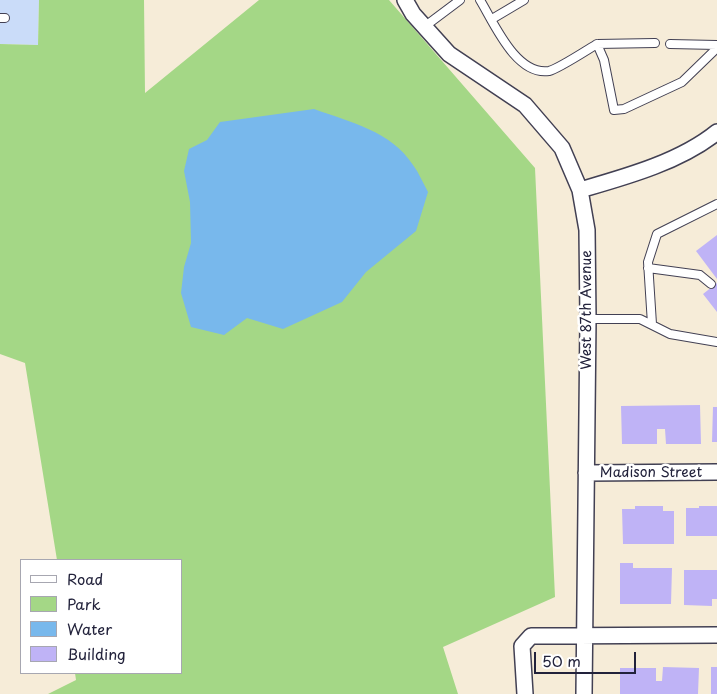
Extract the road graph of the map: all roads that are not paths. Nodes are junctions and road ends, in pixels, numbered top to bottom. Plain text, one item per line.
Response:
1 (405, 0) edge
2 (460, 0) edge
3 (480, 0) edge
4 (524, 0) edge
5 (492, 20) junction
6 (424, 26) junction
7 (597, 44) junction
8 (655, 44) dead end
9 (670, 44) dead end
10 (717, 47) edge
11 (717, 132) edge
12 (580, 190) junction
13 (717, 204) edge
14 (648, 268) junction
15 (711, 284) dead end
16 (588, 319) junction
17 (652, 324) junction
18 (717, 342) edge
19 (717, 472) edge
20 (586, 473) junction
21 (717, 635) edge
22 (584, 637) junction
23 (525, 694) edge
24 (584, 694) edge

1 - 6 street, West 87th Avenue
2 - 6 lane
3 - 5 lane
4 - 5 lane
5 - 7 lane
6 - 12 street, West 87th Avenue
7 - 8 lane
7 - 10 lane
9 - 10 lane
11 - 12 street
12 - 16 street, West 87th Avenue
13 - 14 lane
14 - 15 lane
14 - 17 lane
16 - 17 lane
16 - 20 street, West 87th Avenue
17 - 18 lane
19 - 20 street, Madison Street
20 - 22 street, West 87th Avenue
21 - 22 street
22 - 23 street
22 - 24 street, West 87th Avenue

